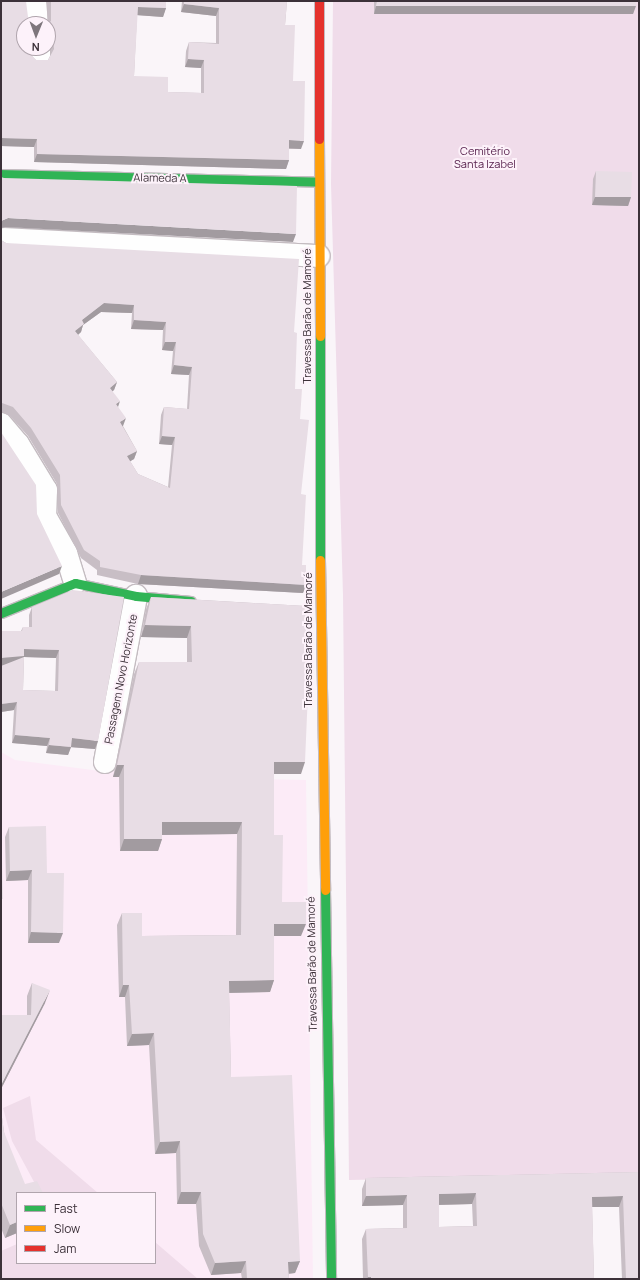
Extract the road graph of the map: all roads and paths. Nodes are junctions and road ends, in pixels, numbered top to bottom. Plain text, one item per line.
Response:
1 (35, 1) edge
2 (320, 1) edge
3 (36, 16) edge
4 (1, 174) edge
5 (318, 182) junction
6 (4, 239) dead end
7 (319, 256) junction
8 (1, 424) edge
9 (75, 583) junction
10 (136, 596) junction
11 (205, 602) edge
12 (1, 613) edge
13 (105, 762) dead end
14 (330, 1279) edge

1 - 3 street
2 - 5 street, Travessa Barão de Mamoré
4 - 5 street, Alameda A
5 - 7 street, Travessa Barão de Mamoré
6 - 7 street
7 - 14 street, Travessa Barão de Mamoré
8 - 9 street
9 - 10 street
9 - 12 street
10 - 11 street
10 - 13 street, Passagem Novo Horizonte

